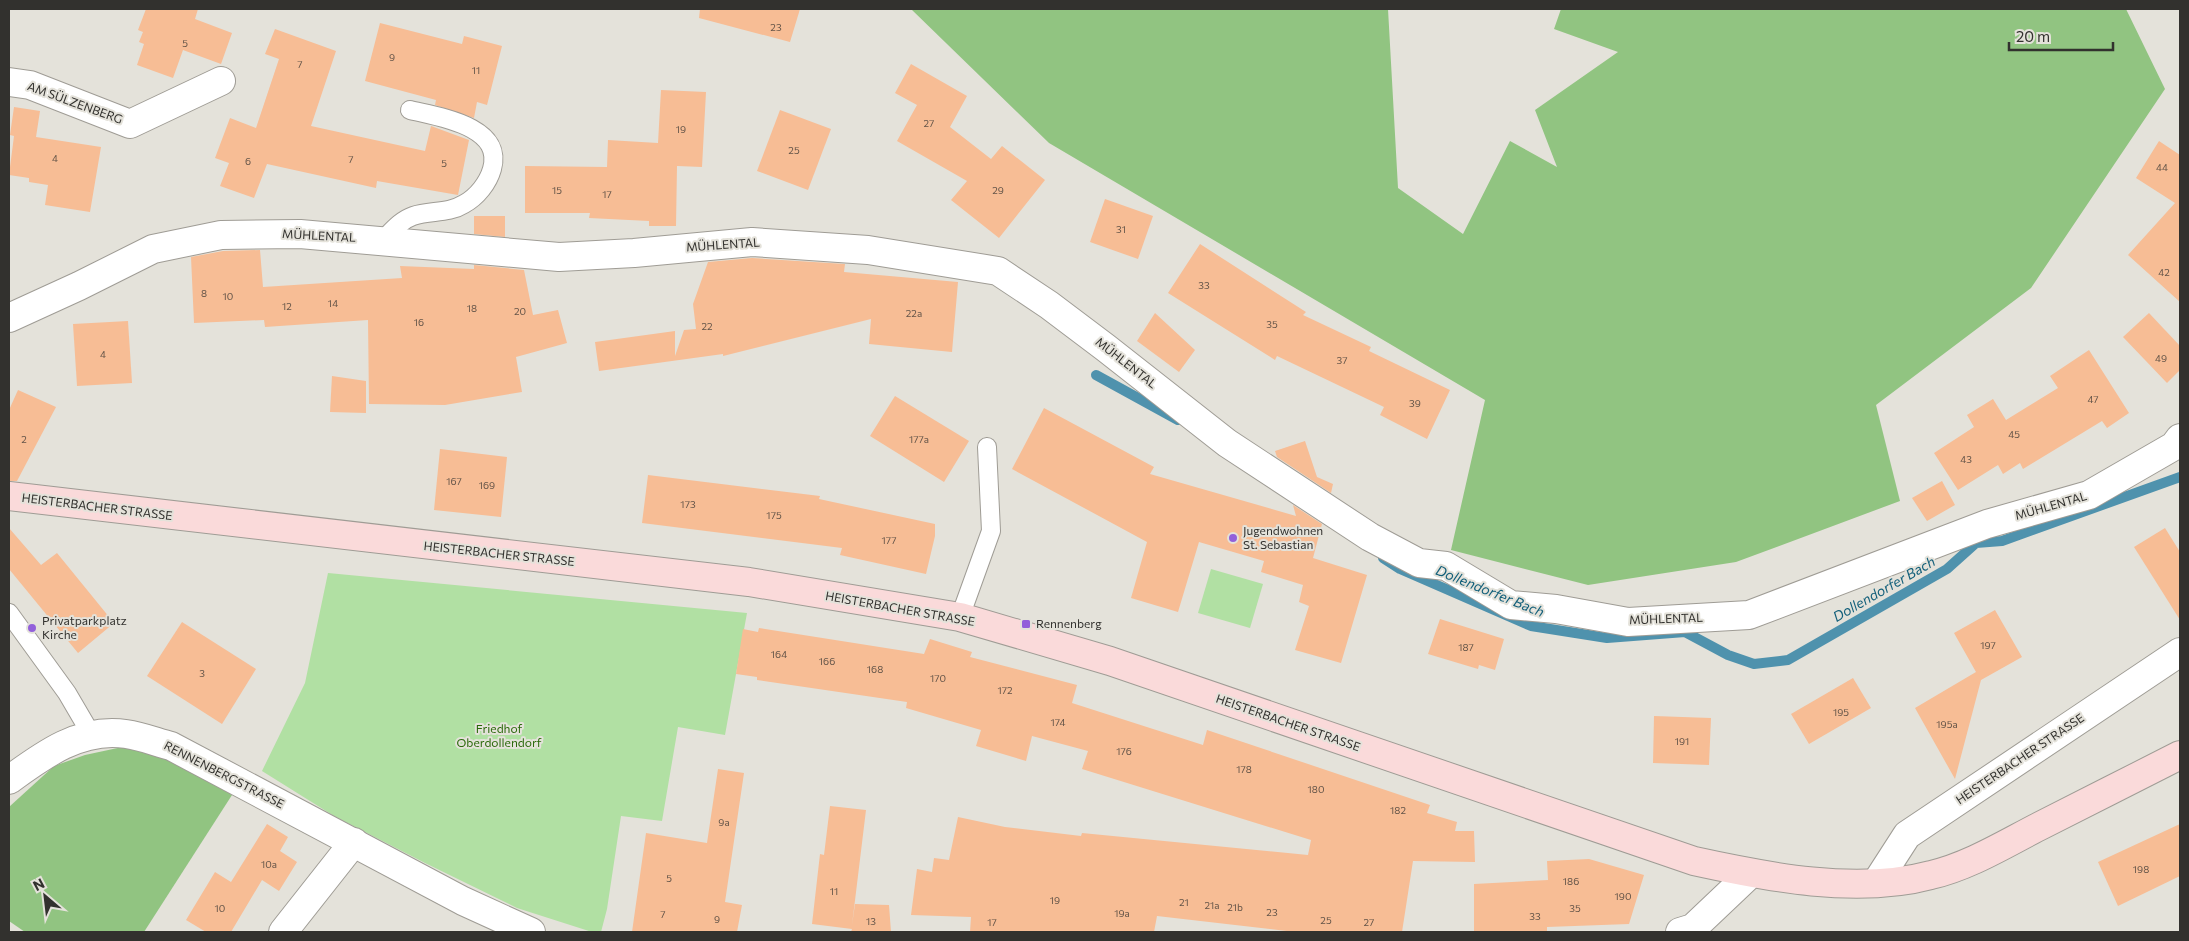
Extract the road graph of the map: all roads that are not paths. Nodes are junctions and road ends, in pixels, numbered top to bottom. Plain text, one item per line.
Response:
1 (221, 81) dead end
2 (9, 82) edge
3 (410, 110) dead end
4 (383, 240) junction
5 (9, 318) edge
6 (987, 447) dead end
7 (2178, 447) edge
8 (9, 496) edge
9 (9, 613) edge
10 (960, 617) junction
11 (2180, 652) edge
12 (91, 734) junction
13 (2180, 755) edge
14 (9, 780) edge
15 (354, 842) junction
16 (1750, 874) junction
17 (1876, 883) junction
18 (283, 932) edge
19 (531, 932) edge
20 (1680, 932) edge

1 - 2 street, AM SÜLZENBERG
3 - 4 lane
4 - 5 street, MÜHLENTAL
4 - 7 street, MÜHLENTAL
6 - 10 lane
8 - 10 main road, HEISTERBACHER STRASSE
9 - 12 lane
10 - 16 main road, HEISTERBACHER STRASSE
11 - 17 street, HEISTERBACHER STRASSE
12 - 14 street, RENNENBERGSTRASSE
12 - 15 street, RENNENBERGSTRASSE
13 - 17 main road, HEISTERBACHER STRASSE
15 - 18 street
15 - 19 street, RENNENBERGSTRASSE
16 - 17 main road, HEISTERBACHER STRASSE
16 - 20 street

